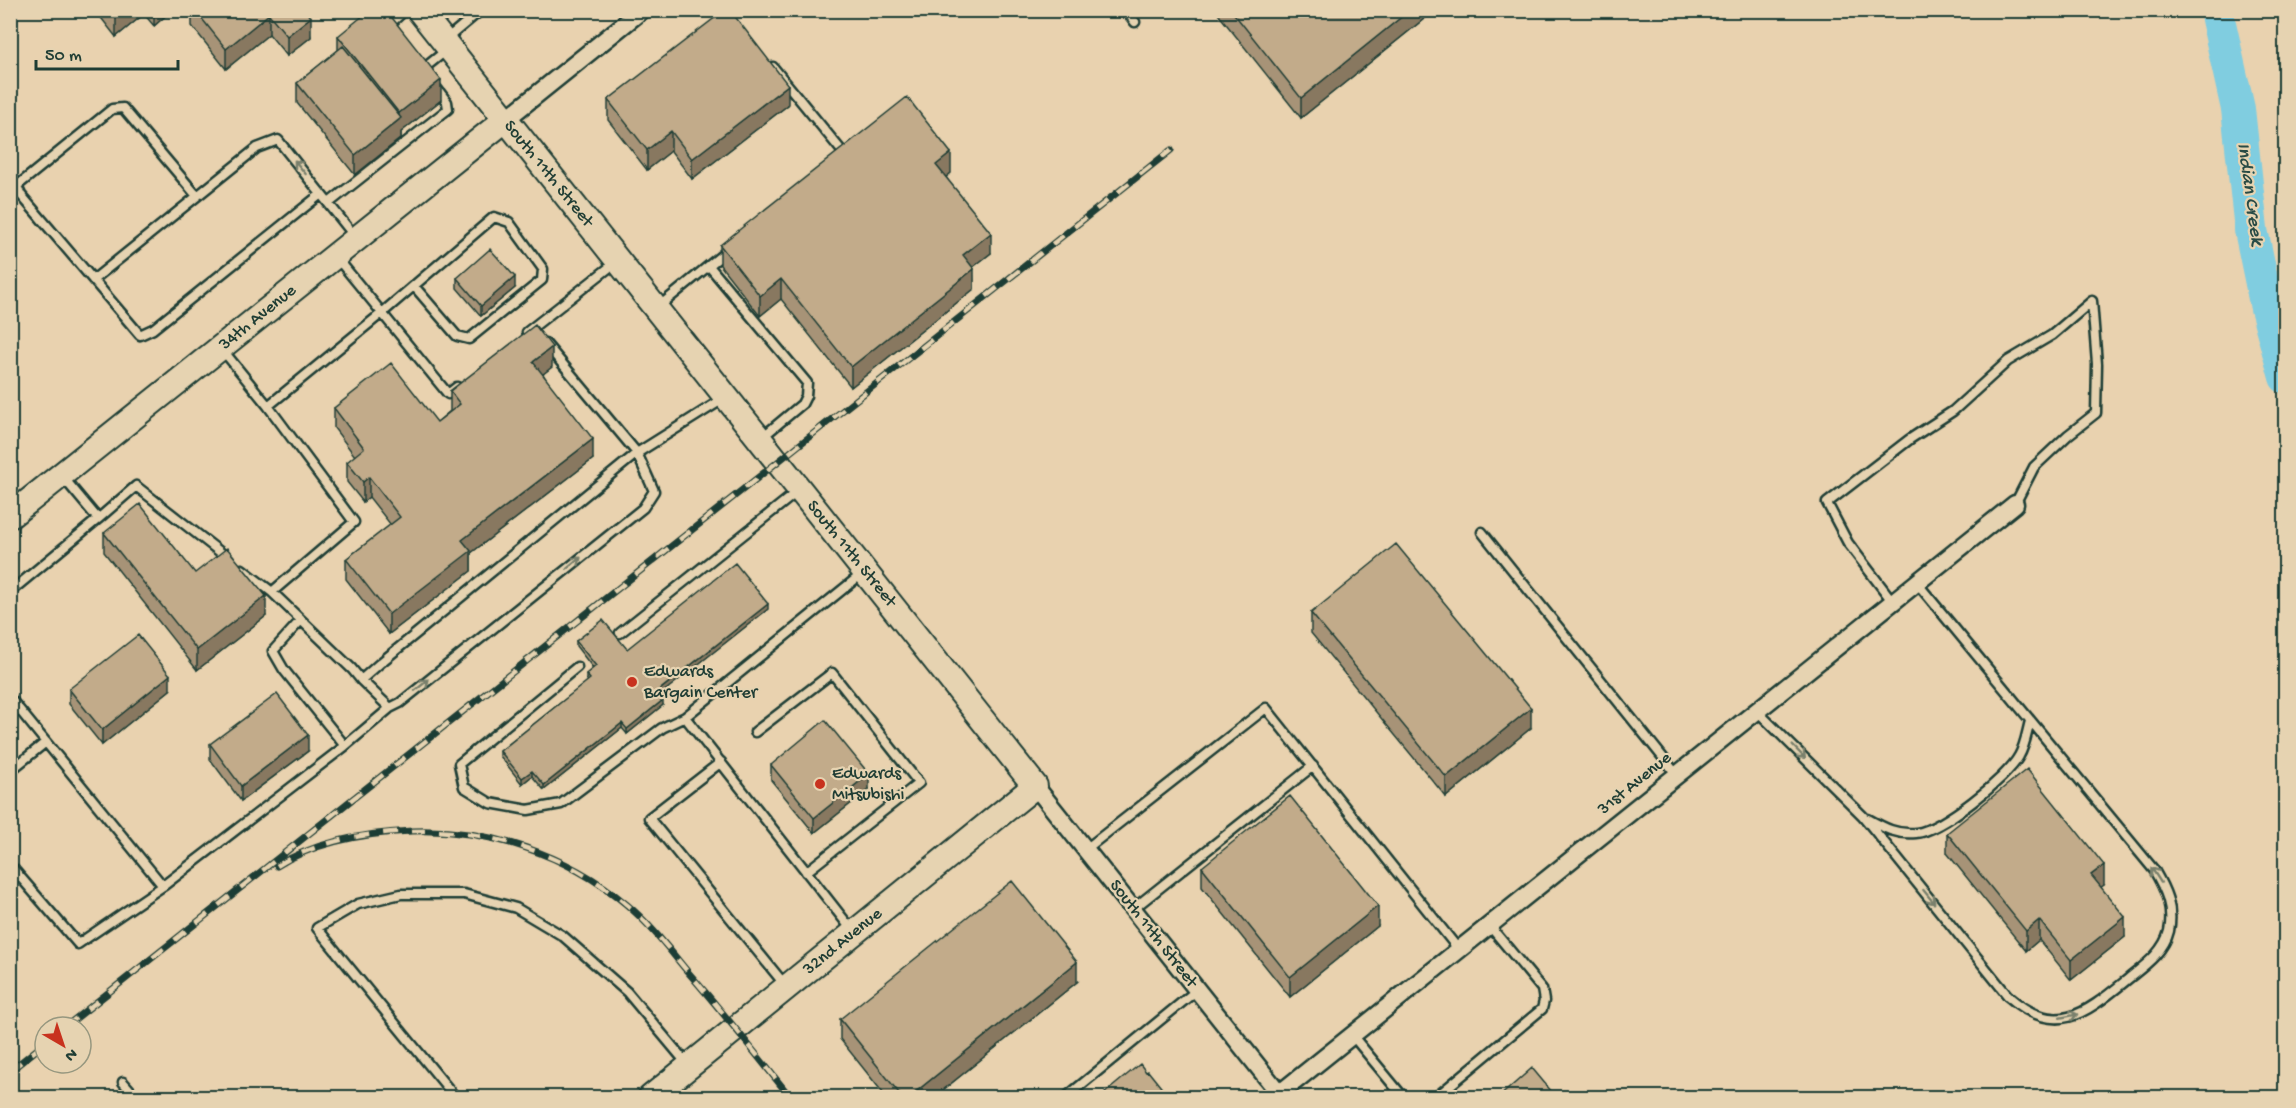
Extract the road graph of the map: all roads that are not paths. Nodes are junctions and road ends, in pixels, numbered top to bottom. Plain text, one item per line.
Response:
1 (405, 10) edge
2 (419, 10) edge
3 (481, 10) edge
4 (642, 10) edge
5 (1126, 10) edge
6 (1135, 22) dead end
7 (397, 35) edge
8 (446, 45) junction
9 (765, 57) edge
10 (416, 61) edge
11 (423, 69) junction
12 (505, 120) junction
13 (836, 162) edge
14 (321, 194) junction
15 (197, 196) junction
16 (329, 203) junction
17 (356, 238) junction
18 (739, 242) edge
19 (335, 256) junction
20 (618, 261) junction
21 (709, 266) junction
22 (93, 280) junction
23 (414, 286) junction
24 (656, 309) junction
25 (382, 313) junction
26 (532, 328) junction
27 (523, 335) edge
28 (220, 348) junction
29 (466, 380) edge
30 (726, 397) junction
31 (268, 406) junction
32 (760, 439) junction
33 (637, 453) junction
34 (62, 475) junction
35 (800, 490) junction
36 (2015, 504) joint
37 (10, 516) edge
38 (98, 519) junction
39 (1482, 532) dead end
40 (865, 571) junction
41 (1917, 583) junction
42 (10, 592) edge
43 (272, 592) junction
44 (1893, 602) junction
45 (301, 620) junction
46 (620, 633) dead end
47 (577, 667) dead end
48 (361, 681) junction
49 (10, 698) edge
50 (390, 708) junction
51 (1757, 711) junction
52 (685, 717) junction
53 (2030, 721) junction
54 (755, 732) dead end
55 (46, 742) junction
56 (345, 746) junction
57 (721, 762) junction
58 (1313, 766) junction
59 (10, 771) edge
60 (1677, 775) junction
61 (1035, 786) junction
62 (1863, 816) junction
63 (1086, 849) junction
64 (10, 865) edge
65 (806, 872) junction
66 (163, 886) junction
67 (1133, 909) junction
68 (1489, 925) junction
69 (854, 933) junction
70 (1459, 950) junction
71 (787, 987) junction
72 (1197, 990) junction
73 (1352, 1035) junction
74 (689, 1066) junction
75 (123, 1082) dead end
76 (656, 1096) edge
77 (1281, 1096) edge
78 (137, 1098) edge
79 (456, 1098) edge
80 (1065, 1098) edge
81 (1404, 1098) edge
82 (1435, 1098) edge

1 - 7 lane
2 - 8 street, South 11th Street
3 - 8 lane
4 - 12 street
5 - 6 lane
8 - 11 lane
8 - 12 street, South 11th Street
9 - 13 lane
10 - 11 lane
11 - 16 lane
12 - 17 street, 34th Avenue
12 - 20 street, South 11th Street
14 -> 15 lane
14 - 16 lane
14 - 22 lane
15 - 22 lane
15 - 22 lane
16 - 17 lane
17 - 19 street, 34th Avenue
18 - 21 lane
19 - 25 lane
19 - 28 street, 34th Avenue
20 - 24 street, South 11th Street
20 - 26 lane
21 - 24 lane
21 - 32 lane
23 - 23 lane
23 - 25 lane
24 - 30 street, South 11th Street
25 - 29 lane
25 - 31 lane
26 - 27 lane
26 - 33 lane
28 - 31 lane
28 - 34 street, 34th Avenue
30 - 32 street, South 11th Street
30 - 33 lane
31 - 43 lane
32 - 35 street, South 11th Street
33 - 48 lane
50 -> 33 lane
34 - 37 street, 34th Avenue
34 - 38 lane
35 - 40 street, South 11th Street
35 - 46 lane
36 - 41 street, 31st Avenue
36 - 44 lane
38 - 42 lane
38 - 43 lane
39 - 60 lane
40 - 52 lane
40 - 61 street, South 11th Street
41 - 44 street, 31st Avenue
41 - 53 lane
43 - 45 lane
44 - 51 street, 31st Avenue
45 - 48 lane
45 - 56 lane
47 - 52 lane
48 - 50 lane
49 - 55 lane
50 - 56 lane
51 - 60 street, 31st Avenue
51 -> 62 lane
52 - 57 lane
53 - 62 lane
62 -> 53 lane
54 - 65 lane
55 - 59 lane
55 - 66 lane
56 - 66 lane
57 - 65 lane
57 - 71 lane
58 - 63 lane
58 - 67 lane
58 - 70 lane
60 - 68 street, 31st Avenue
61 - 63 street, South 11th Street
61 - 69 street, 32nd Avenue
63 - 67 street, South 11th Street
64 - 66 lane
65 - 69 lane
67 - 72 street, South 11th Street
68 - 70 street, 31st Avenue
68 - 82 lane
69 - 71 street, 32nd Avenue
70 - 73 street, 31st Avenue
71 - 74 street, 32nd Avenue
72 - 77 street, South 11th Street
72 - 80 lane
73 - 77 street, 31st Avenue
73 - 81 lane
74 - 76 street, 32nd Avenue
74 - 79 lane
75 - 78 lane

